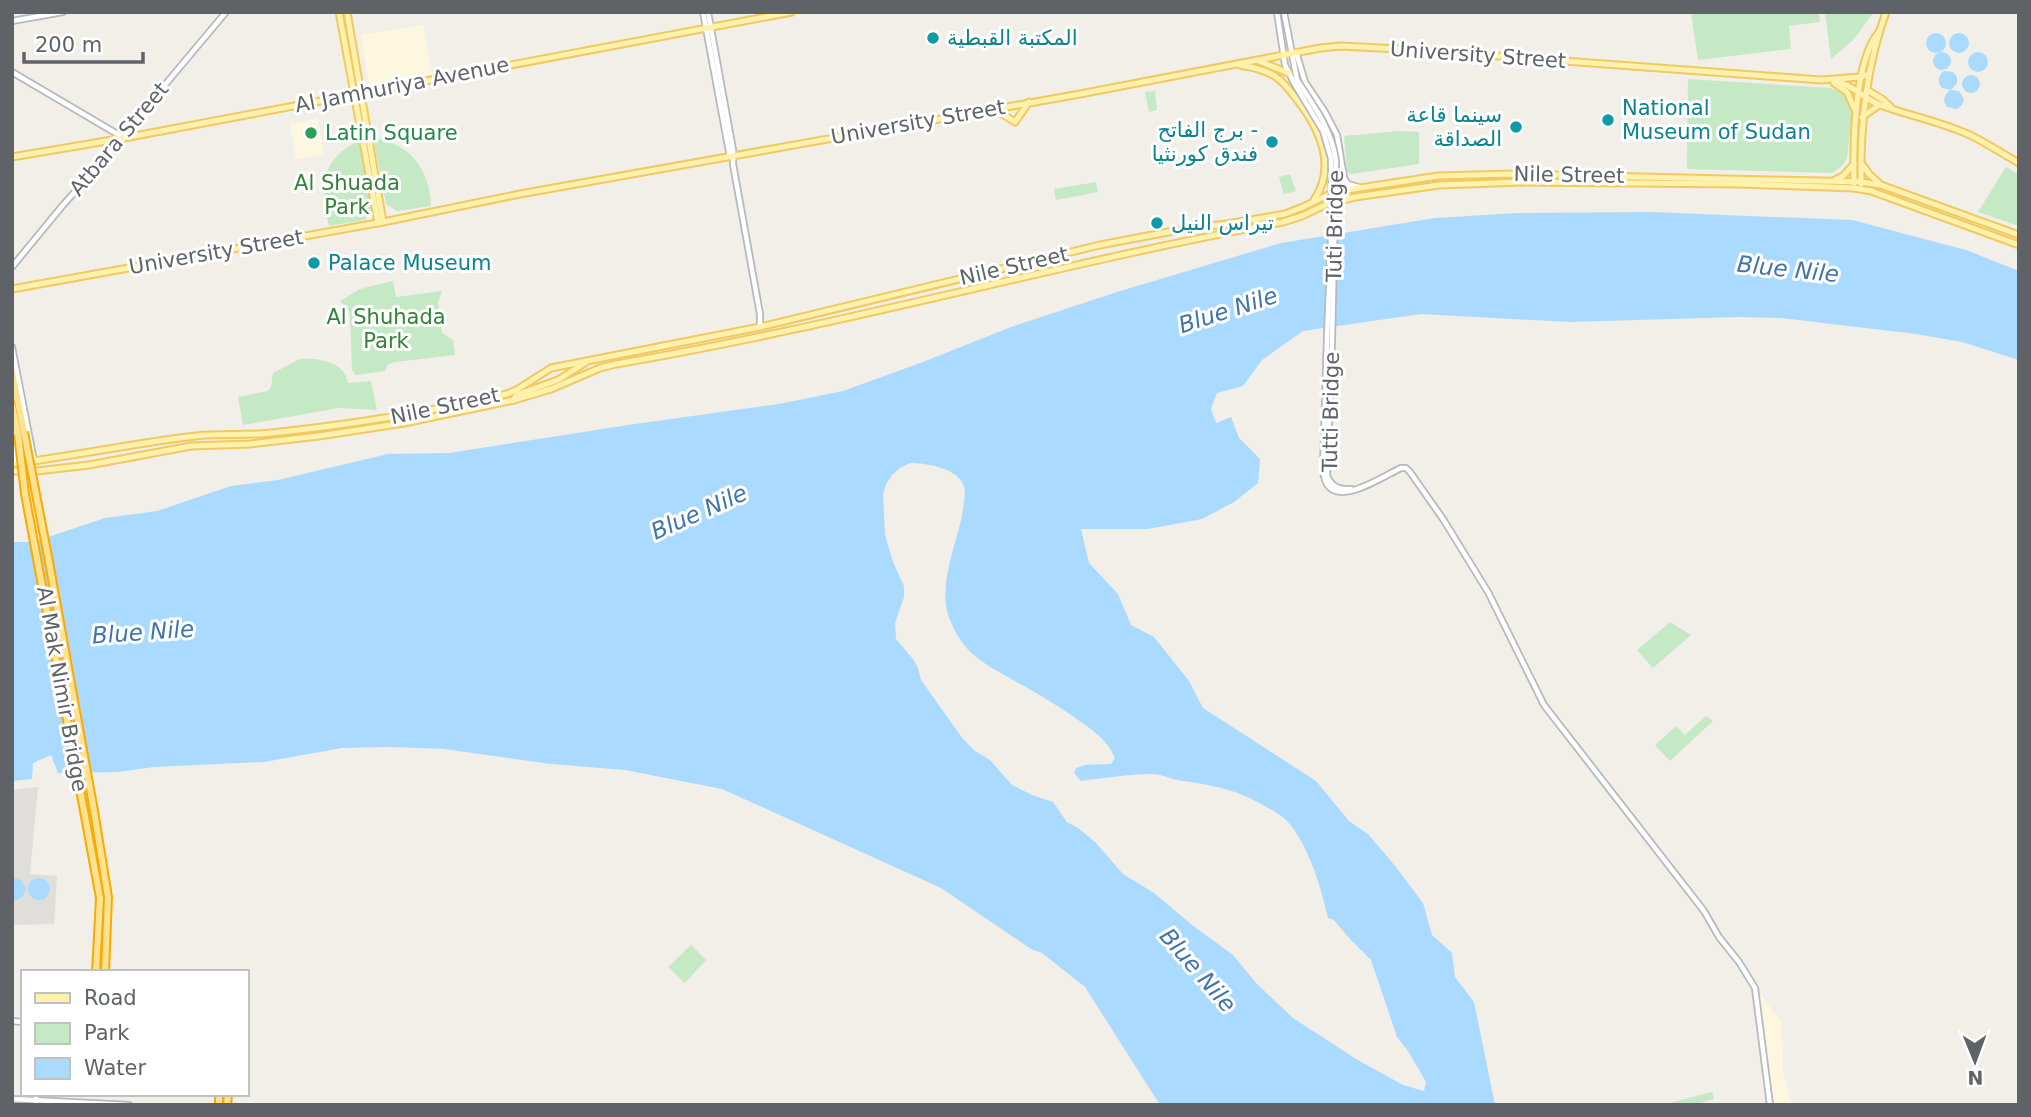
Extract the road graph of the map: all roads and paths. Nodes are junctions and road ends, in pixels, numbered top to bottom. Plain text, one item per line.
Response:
1 (63, 12) edge
2 (226, 12) edge
3 (339, 12) edge
4 (347, 12) edge
5 (703, 12) edge
6 (708, 12) edge
7 (792, 12) edge
8 (1277, 12) edge
9 (1284, 12) edge
10 (1886, 12) edge
11 (12, 21) edge
12 (708, 29) junction
13 (1879, 33) junction
14 (1294, 52) junction
15 (1285, 54) junction
16 (1256, 60) junction
17 (1234, 65) junction
18 (12, 72) edge
19 (1869, 74) junction
20 (1861, 78) junction
21 (1293, 79) junction
22 (1829, 80) junction
23 (1284, 84) junction
24 (1867, 90) junction
25 (1858, 93) junction
26 (357, 94) junction
27 (1865, 99) junction
28 (1029, 102) junction
29 (1879, 105) junction
30 (993, 109) junction
31 (1893, 109) junction
32 (1859, 115) junction
33 (124, 138) junction
34 (731, 156) junction
35 (12, 157) edge
36 (1857, 162) junction
37 (2019, 163) edge
38 (1539, 174) junction
39 (1438, 176) junction
40 (1604, 180) junction
41 (1834, 181) junction
42 (1540, 182) junction
43 (1805, 183) junction
44 (1439, 185) junction
45 (1857, 185) junction
46 (1881, 185) junction
47 (1359, 188) junction
48 (1311, 203) junction
49 (1930, 203) junction
50 (1928, 211) junction
51 (381, 222) junction
52 (2019, 234) edge
53 (2019, 246) edge
54 (12, 267) edge
55 (12, 289) edge
56 (762, 326) junction
57 (708, 338) junction
58 (12, 347) edge
59 (707, 348) junction
60 (591, 360) junction
61 (12, 373) edge
62 (514, 400) junction
63 (472, 402) junction
64 (12, 407) edge
65 (474, 410) junction
66 (18, 431) edge
67 (204, 435) junction
68 (237, 436) junction
69 (234, 445) junction
70 (200, 446) junction
71 (98, 450) junction
72 (34, 461) junction
73 (106, 462) junction
74 (15, 464) edge
75 (1325, 467) joint
76 (12, 471) edge
77 (96, 970) edge
78 (105, 970) edge
79 (12, 1099) edge
80 (36, 1100) edge
81 (129, 1105) edge
82 (1770, 1105) edge

1 - 11 street
2 - 33 street, Atbara Street
3 - 26 main road
4 - 26 main road
5 - 12 street
6 - 12 street
7 - 12 main road, Al Jamhuriya Avenue
8 - 15 street
9 - 14 street
10 - 13 main road
12 - 26 main road, Al Jamhuriya Avenue
12 - 34 street
13 - 19 main road
13 - 20 main road
14 - 15 main road, University Street
14 - 21 street
14 - 22 main road, University Street
14 - 47 street
15 - 16 main road, University Street
15 - 21 street
16 - 17 main road, University Street
16 - 21 main road
17 - 23 main road
17 - 28 main road, University Street
18 - 33 street
19 - 20 main road, University Street
19 - 24 main road
20 - 22 main road, University Street
20 - 25 main road
21 - 23 street
21 - 75 street, Tuti Bridge, bridge
22 - 25 main road, University Street
22 - 32 main road
23 - 48 main road
24 - 27 main road
24 - 31 main road, University Street
25 - 27 main road, University Street
25 - 32 main road
26 - 33 main road, Al Jamhuriya Avenue
26 - 51 main road
27 - 29 main road, University Street
27 - 32 main road
28 - 30 main road, University Street
28 - 30 main road
29 - 31 main road, University Street
29 - 32 main road
30 - 34 main road, University Street
31 - 37 main road, University Street
32 - 36 main road
33 - 35 main road, Al Jamhuriya Avenue
33 - 54 street, Atbara Street
34 - 51 main road, University Street
34 - 56 street
36 - 41 main road
36 - 45 main road
36 - 46 main road
38 - 39 main road, Nile Street
38 - 40 main road, Nile Street
38 - 42 main road
39 - 44 main road
39 - 47 main road, Nile Street
40 - 42 main road, Nile Street
40 - 43 main road, Nile Street
41 - 43 main road, Nile Street
41 - 45 main road, Nile Street
42 - 44 main road, Nile Street
43 - 45 main road, Nile Street
44 - 59 main road, Nile Street
45 - 46 main road, Nile Street
45 - 50 main road, Nile Street
46 - 49 main road, Nile Street
47 - 48 main road, Nile Street
48 - 56 main road, Nile Street
49 - 50 main road
49 - 52 main road, Nile Street
50 - 53 main road, Nile Street
51 - 55 main road, University Street
56 - 57 main road, Nile Street
57 - 59 main road
57 - 60 main road, Nile Street
58 - 72 street
59 - 62 main road, Nile Street
60 - 62 main road
60 - 63 main road, Nile Street
61 - 66 highway, Al Mak Nimir Bridge
62 - 65 main road, Nile Street
63 - 65 main road
63 - 68 main road, Nile Street
64 - 66 highway, Al Mak Nimir Bridge
65 - 69 main road, Nile Street
66 - 74 street
66 - 77 highway, Al Mak Nimir Bridge, bridge
66 - 78 highway, Al Mak Nimir Bridge, bridge
67 - 68 main road, Nile Street
67 - 70 main road
67 - 71 main road, Nile Street
68 - 69 main road
69 - 70 main road, Nile Street
70 - 73 main road, Nile Street
71 - 72 main road, Nile Street
71 - 73 main road
72 - 74 main road, Nile Street
73 - 76 main road, Nile Street
75 - 82 street, Tutti Bridge
79 - 80 street
80 - 81 street

